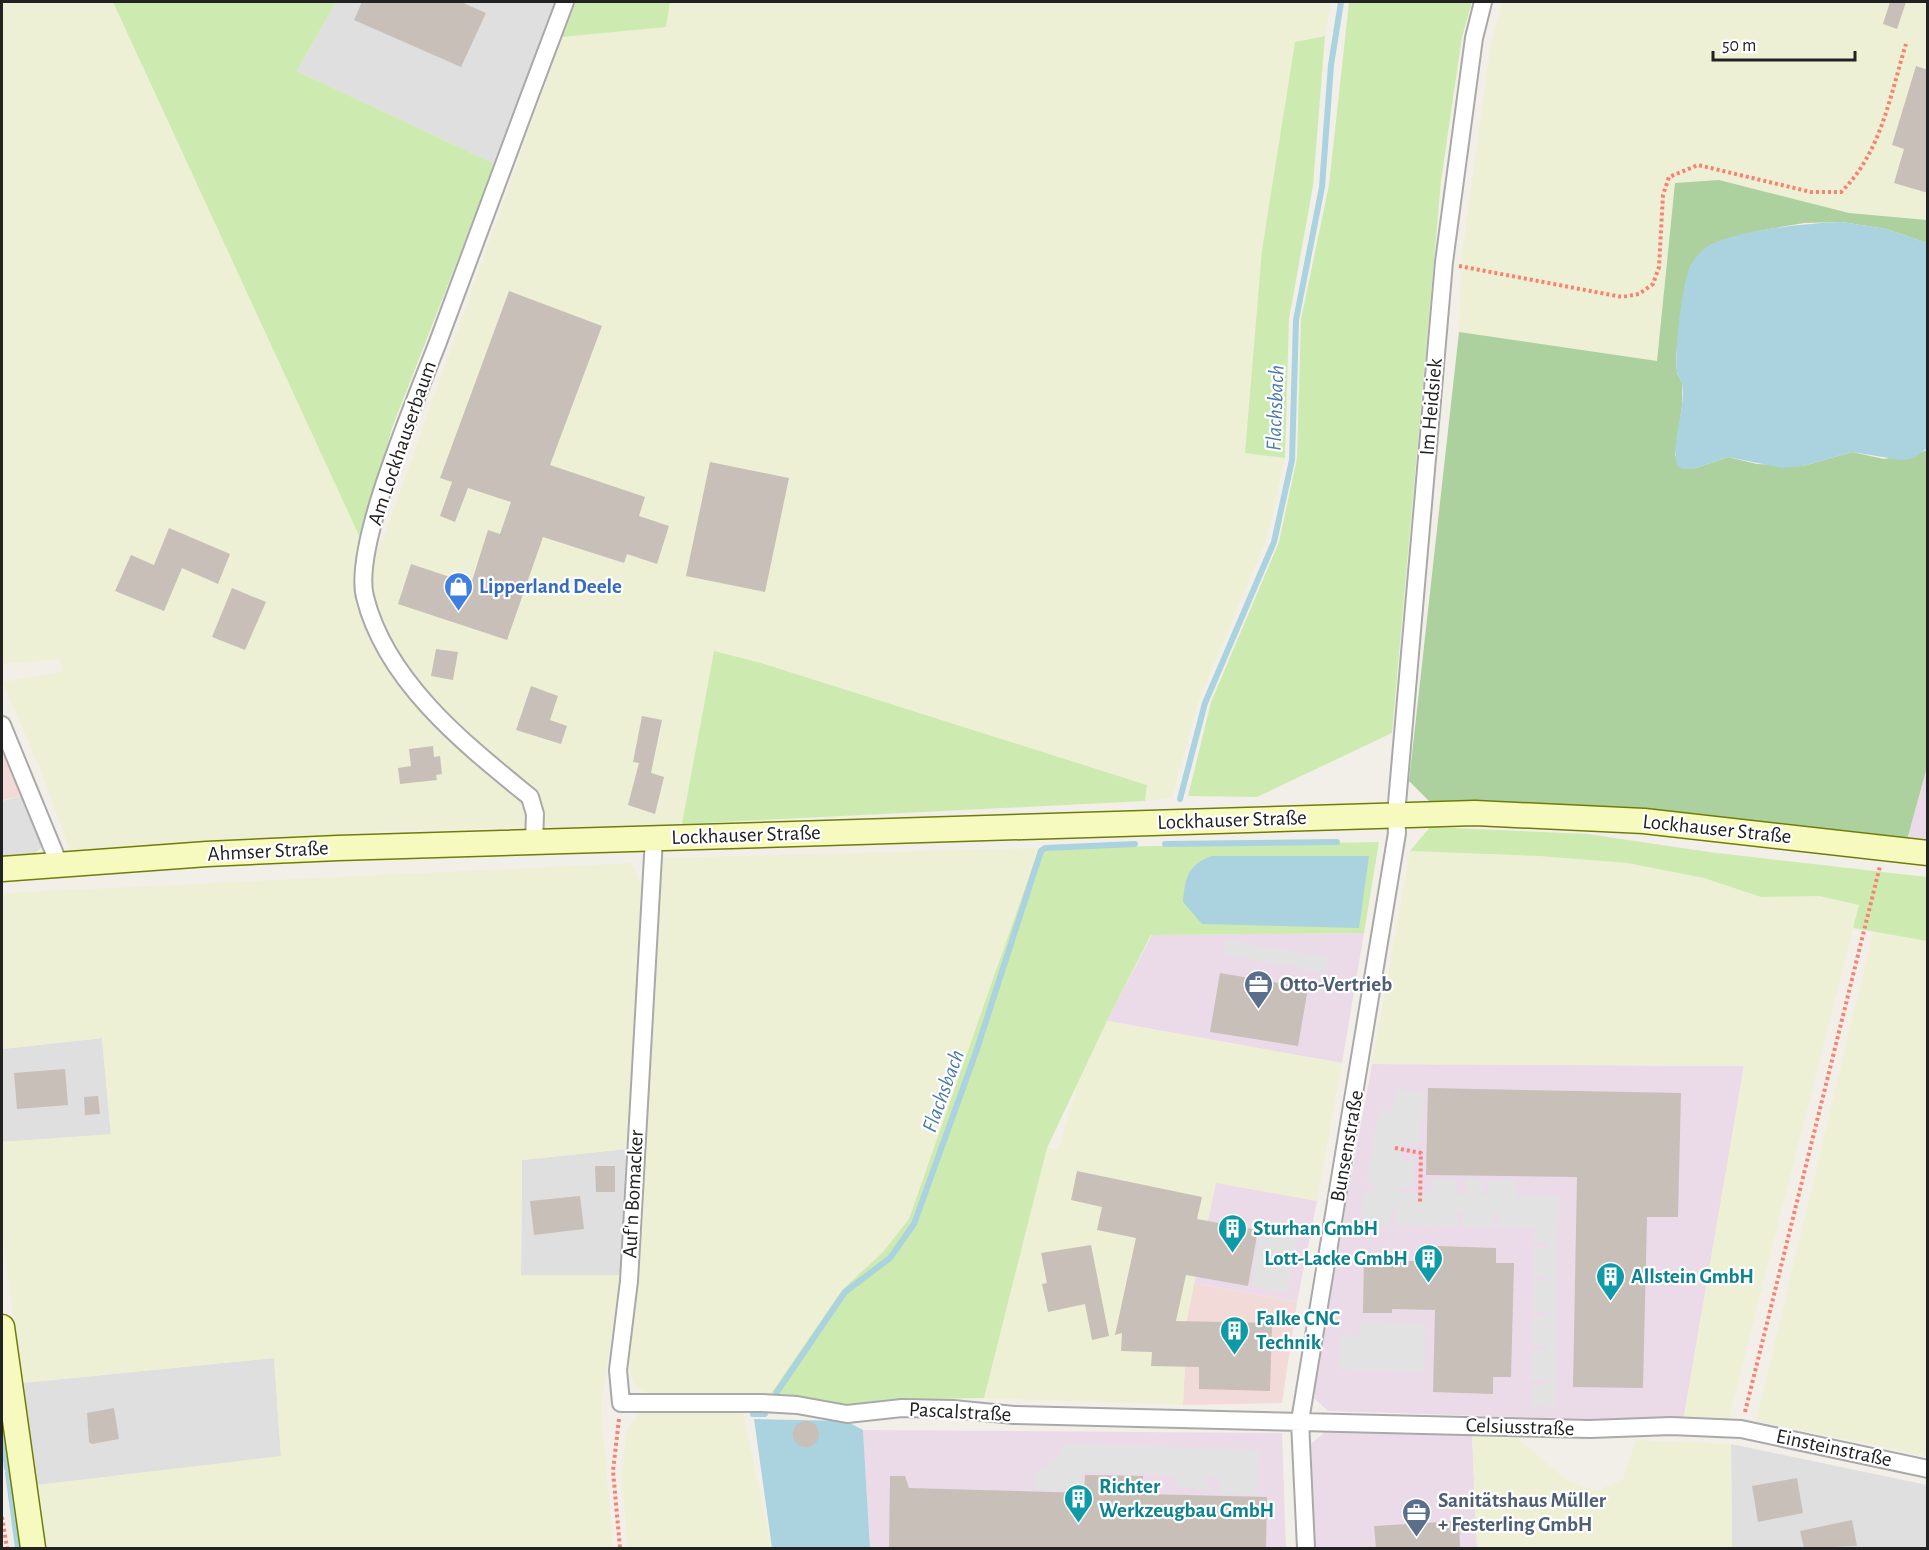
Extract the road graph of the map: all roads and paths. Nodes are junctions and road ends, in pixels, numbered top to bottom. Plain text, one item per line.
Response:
1 (565, 2) edge
2 (1484, 2) edge
3 (1906, 44) dead end
4 (1444, 262) junction
5 (2, 725) edge
6 (1396, 815) junction
7 (654, 838) junction
8 (534, 842) junction
9 (1928, 853) edge
10 (58, 864) junction
11 (2, 868) edge
12 (1877, 884) dead end
13 (1395, 1148) dead end
14 (1420, 1202) dead end
15 (2, 1327) edge
16 (621, 1403) junction
17 (1300, 1420) junction
18 (1741, 1429) junction
19 (1928, 1469) edge
20 (2, 1517) edge
21 (7, 1548) edge
22 (33, 1548) edge
23 (620, 1548) edge
24 (1306, 1548) edge

1 - 8 street, Am Lockhauserbaum
2 - 4 street, Im Heidsiek
3 - 4 path
4 - 6 street, Im Heidsiek
5 - 10 street
6 - 7 street, Lockhauser Straße
6 - 9 street, Lockhauser Straße
6 - 17 street, Bunsenstraße
7 - 8 street, Lockhauser Straße
7 - 16 street, Auf'n Bomacker
8 - 10 street, Ahmser Straße
10 - 11 street, Ahmser Straße
12 - 18 path
13 - 14 path
15 - 22 street
16 - 17 street, Pascalstraße
16 - 23 path
17 - 18 street, Celsiusstraße
17 - 24 street, Bunsenstraße
18 - 19 street, Einsteinstraße
20 - 21 path

